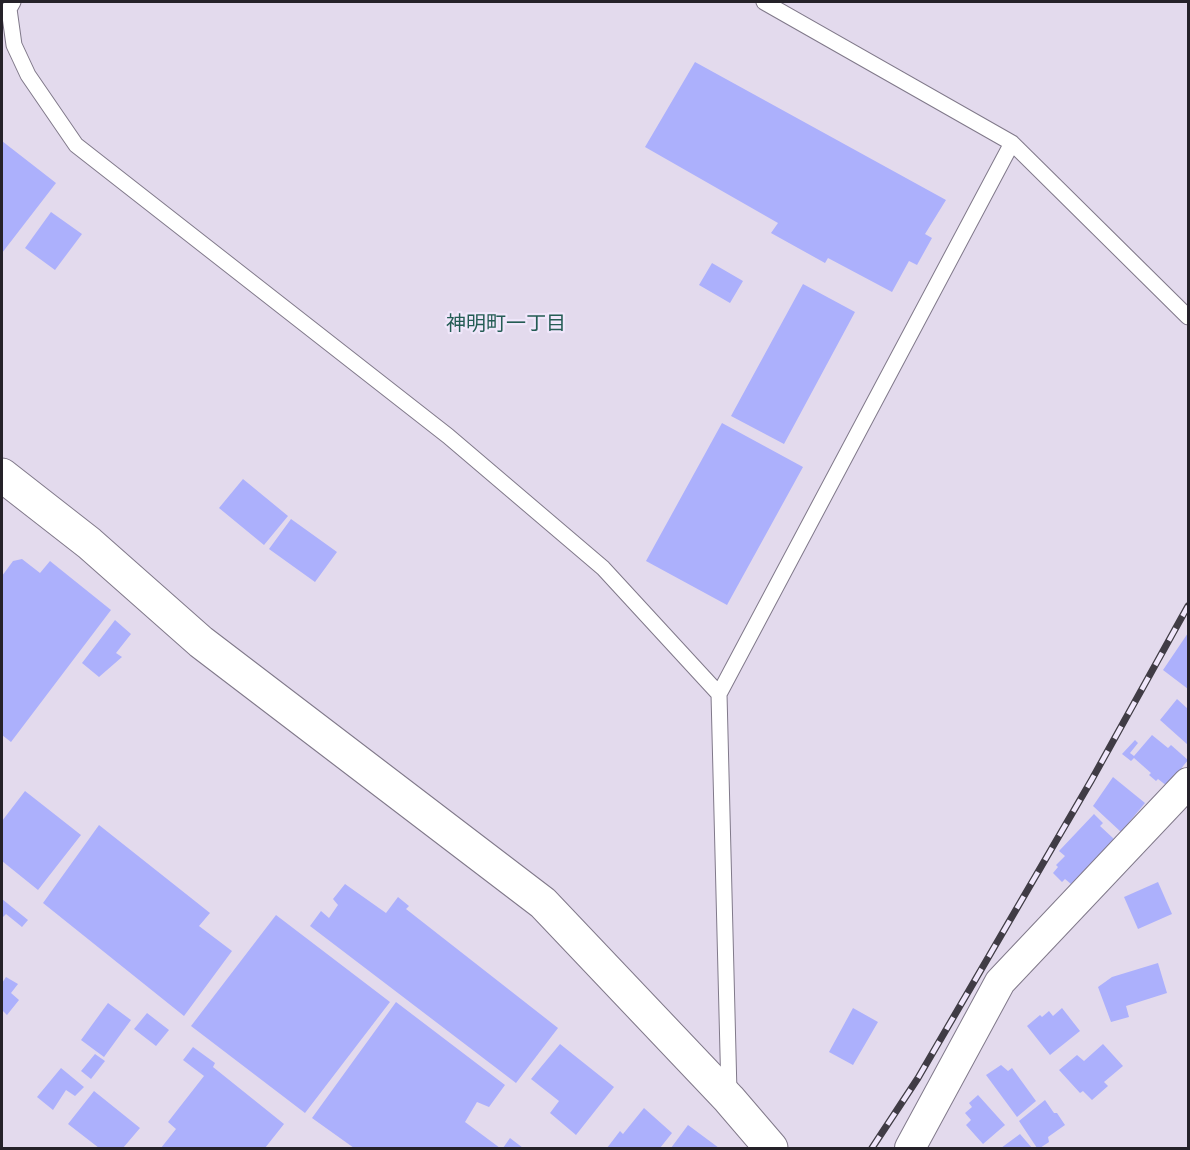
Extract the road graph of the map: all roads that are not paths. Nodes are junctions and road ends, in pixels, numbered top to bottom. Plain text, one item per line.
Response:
1 (764, 2) edge
2 (8, 5) edge
3 (1012, 143) junction
4 (1188, 317) edge
5 (2, 476) edge
6 (719, 694) junction
7 (1188, 783) edge
8 (729, 1099) junction
9 (771, 1149) edge
10 (910, 1149) edge

1 - 3 lane
2 - 6 lane
3 - 4 lane
3 - 6 lane
5 - 8 street
6 - 8 lane
7 - 10 street
8 - 9 street

